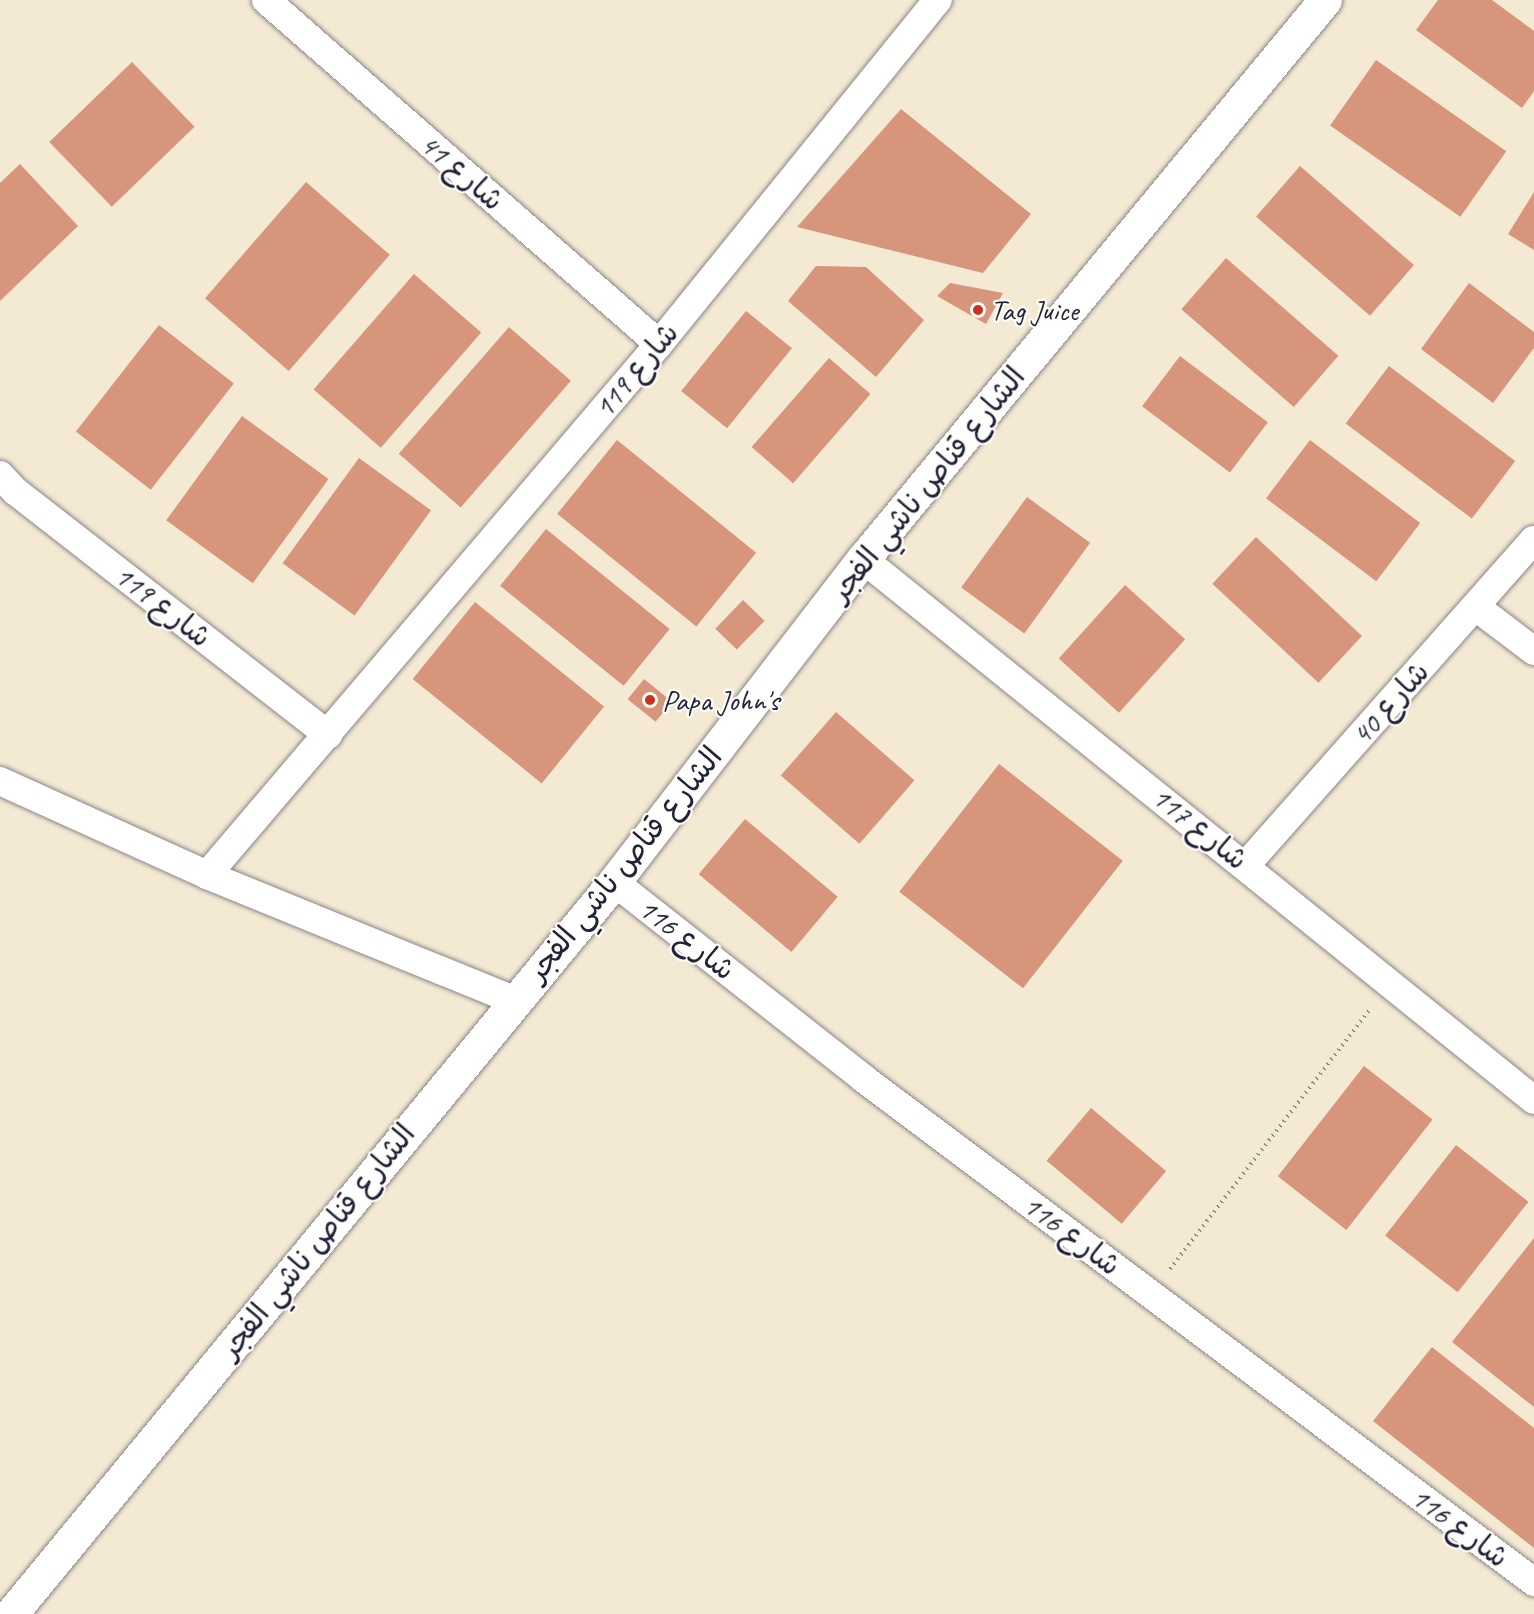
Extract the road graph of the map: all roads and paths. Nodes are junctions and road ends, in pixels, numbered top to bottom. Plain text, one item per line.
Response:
1 (266, 0) edge
2 (938, 0) edge
3 (1325, 0) edge
4 (659, 344) junction
5 (5, 491) edge
6 (1534, 540) edge
7 (863, 559) junction
8 (1476, 607) junction
9 (1534, 651) edge
10 (328, 735) junction
11 (0, 781) edge
12 (1246, 865) junction
13 (207, 875) junction
14 (614, 882) junction
15 (1389, 984) junction
16 (514, 1000) junction
17 (1534, 1100) edge
18 (1150, 1294) junction
19 (1534, 1582) edge
20 (11, 1614) edge

1 - 4 street, شارع 41
2 - 4 street, شارع 119
3 - 7 street, الشارع قناص ناشي الفجر
4 - 10 street, شارع 119
5 - 10 street, شارع 119
6 - 8 street, شارع 40
7 - 12 street, شارع 117
7 - 14 street, الشارع قناص ناشي الفجر
8 - 9 street
8 - 12 street, شارع 40
10 - 13 street, شارع 119
11 - 13 street
12 - 15 street, شارع 117
13 - 16 street
14 - 16 street, الشارع قناص ناشي الفجر
14 - 18 street, شارع 116
15 - 17 street, شارع 117
15 - 18 path
16 - 20 street, الشارع قناص ناشي الفجر
18 - 19 street, شارع 116

